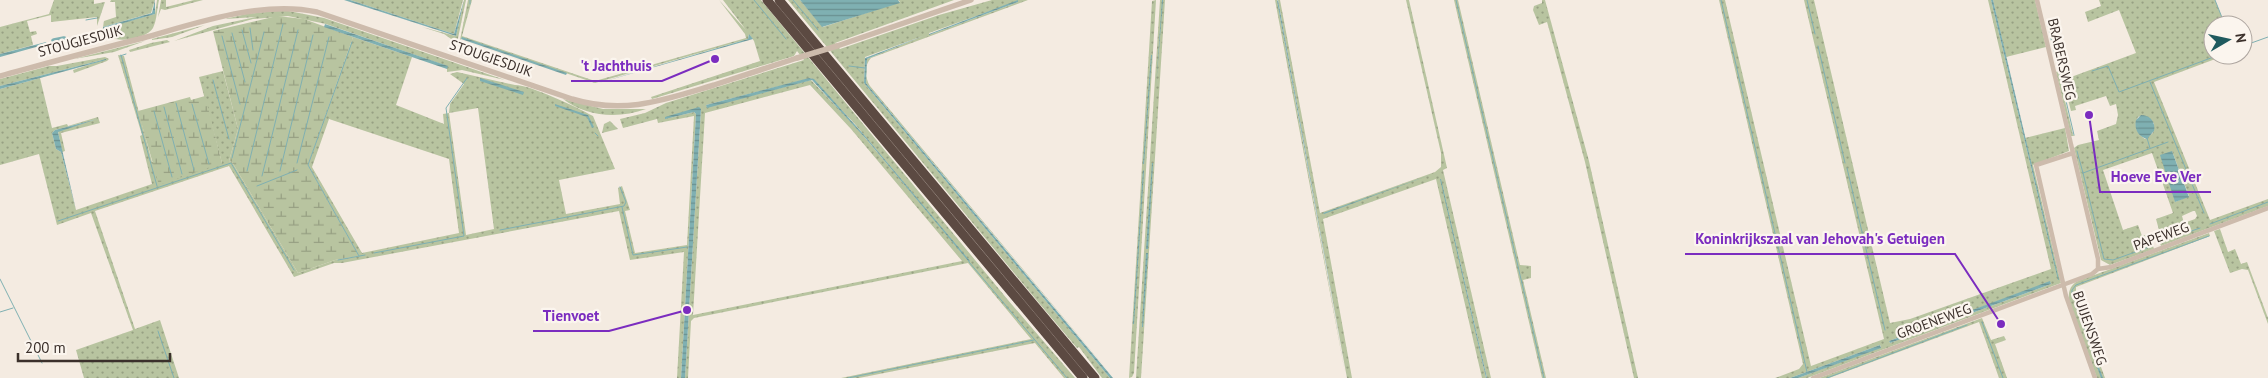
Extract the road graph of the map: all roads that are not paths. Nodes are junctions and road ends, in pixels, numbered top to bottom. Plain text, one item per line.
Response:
1 (767, 0) edge
2 (780, 0) edge
3 (971, 0) edge
4 (2037, 0) edge
5 (0, 76) edge
6 (2073, 153) junction
7 (2268, 208) edge
8 (2098, 269) junction
9 (2063, 285) junction
10 (1083, 378) edge
11 (1095, 378) edge
12 (1813, 378) edge
13 (2095, 378) edge

1 - 10 highway
2 - 11 highway
3 - 5 street, STOUGJESDIJK, bridge
4 - 6 street, BRABERSWEG
6 - 8 street, BRABERSWEG
6 - 9 street, BUIJENSWEG
7 - 8 street, PAPEWEG
8 - 9 street, PAPEWEG
9 - 12 street, GROENEWEG
9 - 13 street, BUIJENSWEG

